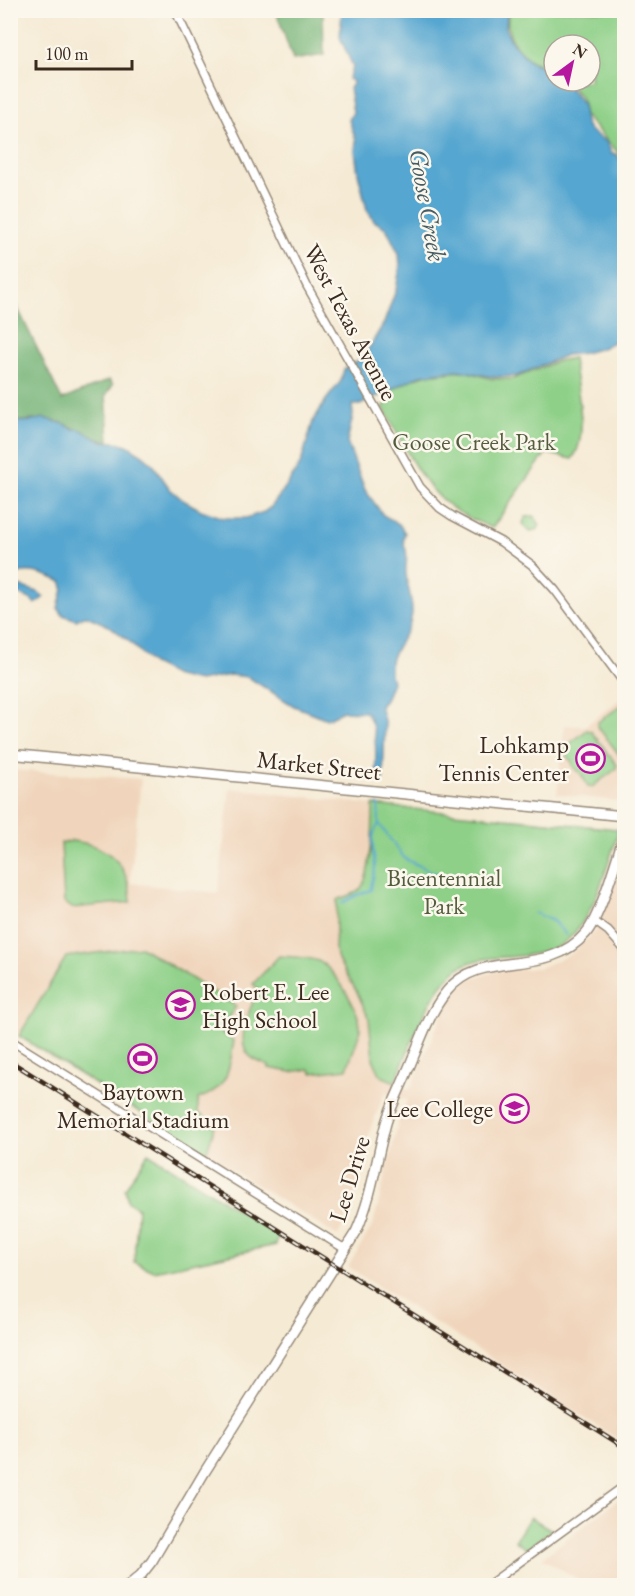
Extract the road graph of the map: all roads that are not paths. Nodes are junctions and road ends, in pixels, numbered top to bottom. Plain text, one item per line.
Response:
1 (175, 10) edge
2 (624, 683) edge
3 (10, 754) edge
4 (624, 816) edge
5 (624, 836) edge
6 (594, 921) junction
7 (624, 949) edge
8 (10, 1040) edge
9 (345, 1249) junction
10 (624, 1486) edge
11 (128, 1586) edge
12 (487, 1586) edge

1 - 2 street, West Texas Avenue
3 - 4 main road, Market Street
5 - 6 main road, Lee Drive
6 - 7 street
6 - 9 main road, Lee Drive
8 - 9 street
9 - 11 main road, Lee Drive
10 - 12 street

